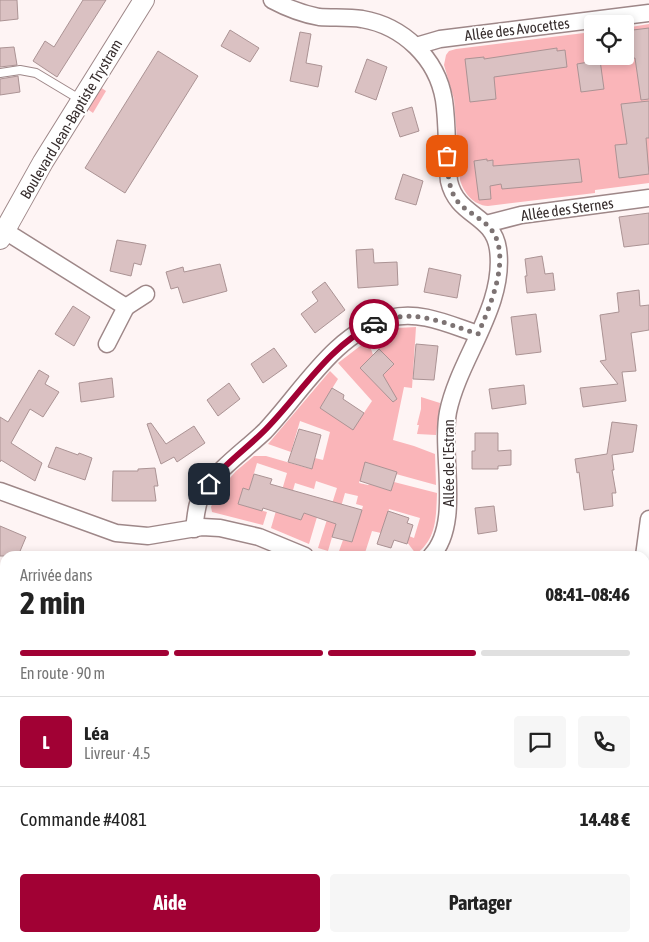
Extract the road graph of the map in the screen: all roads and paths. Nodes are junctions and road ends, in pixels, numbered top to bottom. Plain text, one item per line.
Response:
1 (144, 0) edge
2 (274, 0) edge
3 (649, 13) edge
4 (416, 46) junction
5 (0, 72) edge
6 (81, 100) junction
7 (649, 198) edge
8 (486, 224) junction
9 (2, 235) edge
10 (146, 294) dead end
11 (126, 307) junction
12 (478, 334) junction
13 (107, 344) dead end
14 (0, 491) edge
15 (649, 523) edge
16 (194, 529) junction
17 (292, 551) edge
18 (434, 551) edge
19 (645, 551) edge

1 - 6 street, Boulevard Jean-Baptiste Trystram
2 - 4 street, Allée de l'Estran
3 - 4 street, Allée des Avocettes
4 - 8 street, Allée de l'Estran
5 - 6 lane
6 - 9 street, Boulevard Jean-Baptiste Trystram
7 - 8 street, Allée des Sternes
8 - 12 street, Allée de l'Estran
9 - 11 street
10 - 11 street
11 - 13 street
12 - 16 street
12 - 18 street, Allée de l'Estran
14 - 16 street
15 - 19 street
16 - 17 street

